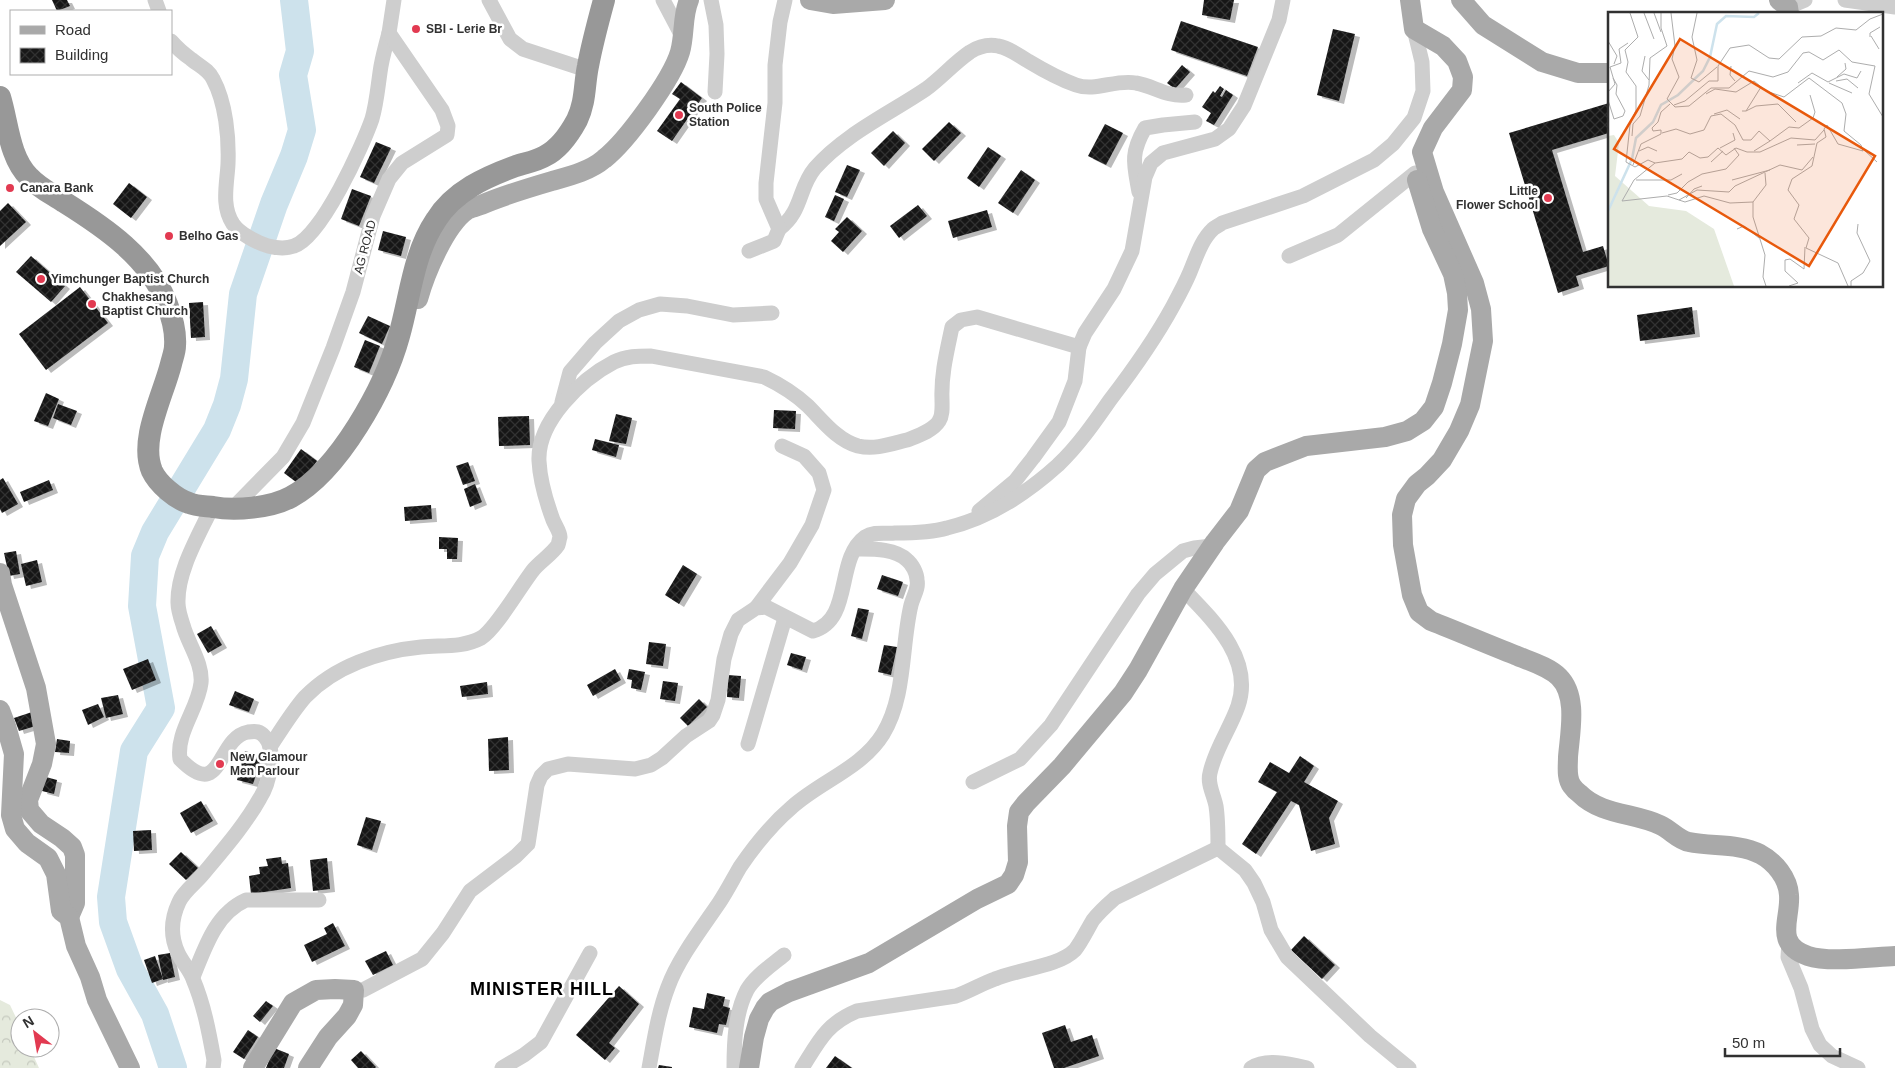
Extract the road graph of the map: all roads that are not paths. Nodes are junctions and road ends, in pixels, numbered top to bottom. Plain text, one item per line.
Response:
1 (394, 0) edge
2 (490, 0) edge
3 (604, 0) edge
4 (664, 0) edge
5 (689, 0) edge
6 (711, 0) edge
7 (785, 0) edge
8 (810, 0) edge
9 (885, 0) edge
10 (1283, 0) edge
11 (1410, 0) edge
12 (1461, 0) edge
13 (1845, 0) edge
14 (1895, 7) edge
15 (1414, 28) junction
16 (388, 33) junction
17 (684, 38) junction
18 (172, 42) edge
19 (587, 70) junction
20 (1608, 73) edge
21 (715, 92) dead end
22 (1186, 95) dead end
23 (0, 97) edge
24 (1195, 122) dead end
25 (1422, 152) junction
26 (1415, 173) junction
27 (1141, 201) junction
28 (779, 228) junction
29 (749, 251) dead end
30 (1289, 256) dead end
31 (772, 314) dead end
32 (1079, 347) junction
33 (386, 374) junction
34 (561, 406) junction
35 (782, 446) dead end
36 (222, 508) junction
37 (966, 522) junction
38 (1212, 546) junction
39 (856, 549) junction
40 (0, 572) edge
41 (1183, 590) junction
42 (756, 608) junction
43 (785, 618) junction
44 (0, 710) edge
45 (748, 744) dead end
46 (270, 747) junction
47 (973, 782) dead end
48 (1218, 848) junction
49 (319, 900) dead end
50 (70, 917) junction
51 (1790, 942) junction
52 (590, 953) dead end
53 (784, 955) dead end
54 (1895, 956) edge
55 (193, 977) junction
56 (354, 990) junction
57 (130, 1068) edge
58 (213, 1068) edge
59 (252, 1068) edge
60 (308, 1068) edge
61 (502, 1068) edge
62 (649, 1068) edge
63 (734, 1068) edge
64 (749, 1068) edge
65 (802, 1068) edge
66 (1251, 1068) edge
67 (1308, 1068) edge
68 (1409, 1068) edge
69 (1858, 1068) edge

1 - 16 street
2 - 19 street
3 - 19 highway
4 - 17 street
5 - 17 main road
6 - 21 street
7 - 28 street
8 - 9 main road
10 - 27 street
11 - 15 main road
12 - 20 main road
13 - 14 street
15 - 25 main road
15 - 37 street
16 - 18 street
16 - 36 street, AG ROAD
17 - 33 main road
19 - 33 highway
22 - 28 street
23 - 36 highway
24 - 27 street
25 - 26 main road
25 - 51 main road
26 - 30 street
26 - 38 main road
27 - 32 street
28 - 29 street
31 - 34 street
32 - 34 street
32 - 37 street
33 - 36 highway
34 - 46 street
35 - 42 street
36 - 46 street
37 - 39 street
38 - 41 main road
38 - 47 street
39 - 43 street
39 - 62 street
40 - 50 main road
41 - 48 street
41 - 64 main road
42 - 43 street
42 - 56 street
43 - 45 street
44 - 50 main road
46 - 55 street
48 - 65 street
48 - 68 street
49 - 55 street
50 - 57 main road
51 - 54 main road
51 - 69 street
52 - 61 street
53 - 63 street
55 - 58 street
56 - 59 main road
56 - 60 main road
66 - 67 street

